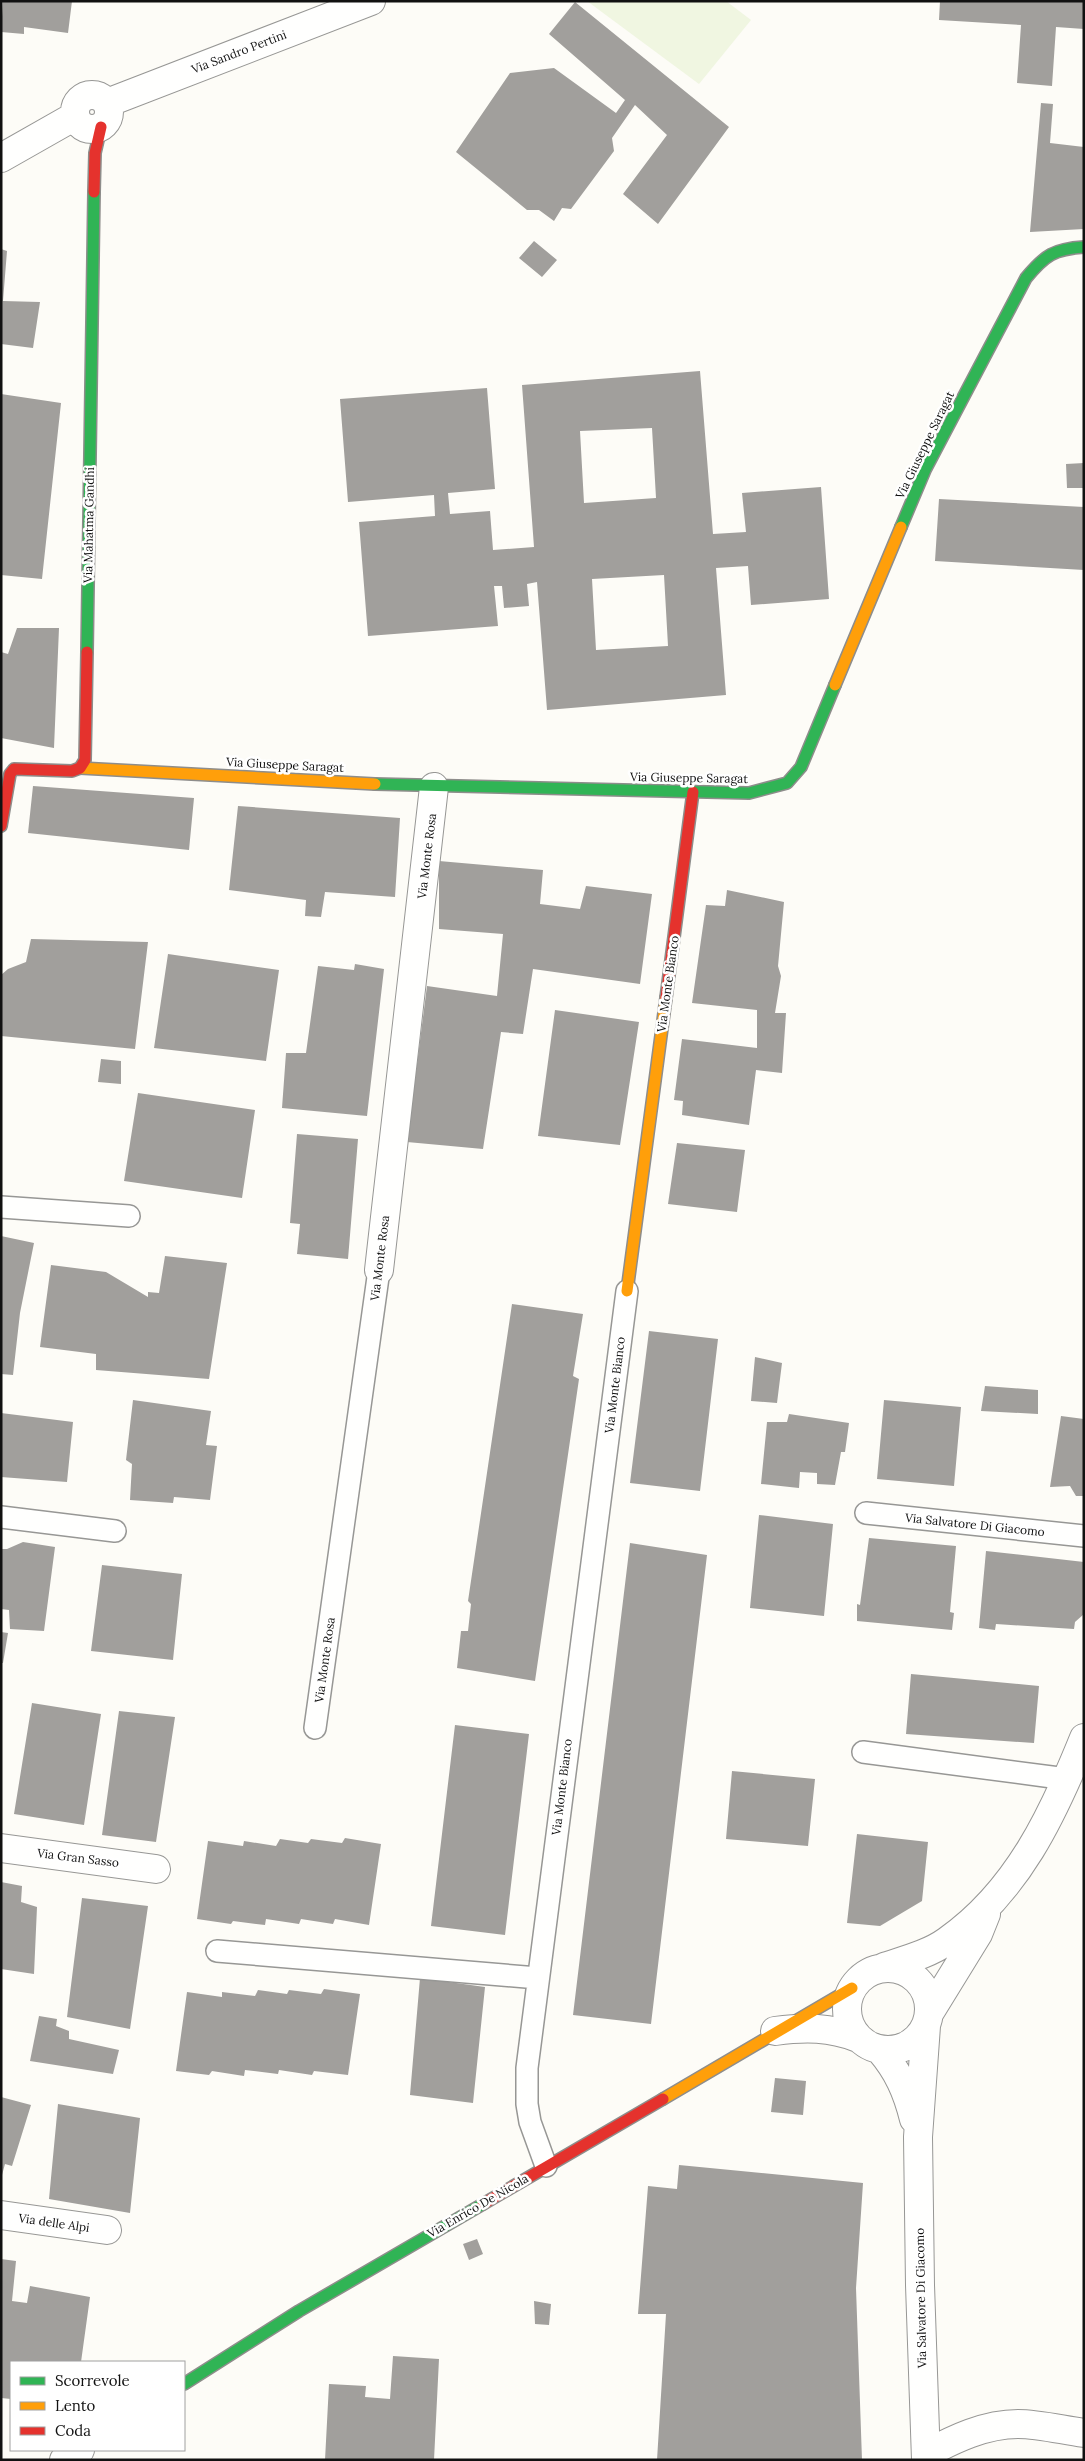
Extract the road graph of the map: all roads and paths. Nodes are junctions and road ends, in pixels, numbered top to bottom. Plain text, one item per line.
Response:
1 (371, 1) edge
2 (92, 119) junction
3 (94, 153) joint
4 (1, 158) edge
5 (1084, 247) edge
6 (80, 768) junction
7 (6, 771) edge
8 (434, 787) junction
9 (693, 792) junction
10 (1, 826) edge
11 (1, 1207) edge
12 (129, 1216) dead end
13 (379, 1270) joint
14 (627, 1292) joint
15 (866, 1513) dead end
16 (1, 1517) edge
17 (115, 1531) dead end
18 (1084, 1536) edge
19 (315, 1728) dead end
20 (1084, 1738) edge
21 (863, 1752) dead end
22 (1067, 1779) junction
23 (1, 1848) edge
24 (156, 1868) dead end
25 (989, 1906) junction
26 (217, 1951) dead end
27 (884, 1967) junction
28 (538, 1978) junction
29 (852, 1988) junction
30 (928, 2019) junction
31 (775, 2031) junction
32 (869, 2044) junction
33 (918, 2137) junction
34 (546, 2166) junction
35 (1, 2215) edge
36 (107, 2230) dead end
37 (185, 2383) edge
38 (1084, 2433) edge
39 (78, 2451) edge
40 (929, 2458) edge
41 (64, 2460) edge

1 - 2 street, Via Sandro Pertini
2 - 3 street, Via Mahatma Gandhi
2 - 4 street, Via Sandro Pertini
3 - 6 street, Via Mahatma Gandhi
5 - 9 street, Via Giuseppe Saragat
6 - 7 street
6 - 8 street, Via Giuseppe Saragat
7 - 10 street
8 - 9 street, Via Giuseppe Saragat
8 - 13 street, Via Monte Rosa
9 - 14 street, Via Monte Bianco
11 - 12 lane
13 - 19 lane, Via Monte Rosa
14 - 28 lane, Via Monte Bianco
15 - 18 lane, Via Salvatore Di Giacomo
16 - 17 lane
20 - 22 street, Via Salvatore Di Giacomo
21 - 22 lane
22 - 25 street, Via Salvatore Di Giacomo
23 - 24 street, Via Gran Sasso
25 - 27 street, Via Salvatore Di Giacomo
25 - 30 street, Via Salvatore Di Giacomo
26 - 28 lane
27 - 29 street
27 - 30 street
28 - 34 lane, Via Monte Bianco
29 - 31 street, Via Enrico De Nicola
29 - 32 street
30 - 32 street
30 - 33 street, Via Salvatore Di Giacomo
31 - 32 street, Via Enrico De Nicola
31 - 34 street, Via Enrico De Nicola
32 - 33 street, Via Salvatore Di Giacomo
33 - 40 street, Via Salvatore Di Giacomo
34 - 37 street, Via Enrico De Nicola
35 - 36 street, Via delle Alpi
38 - 40 street
39 - 41 street

